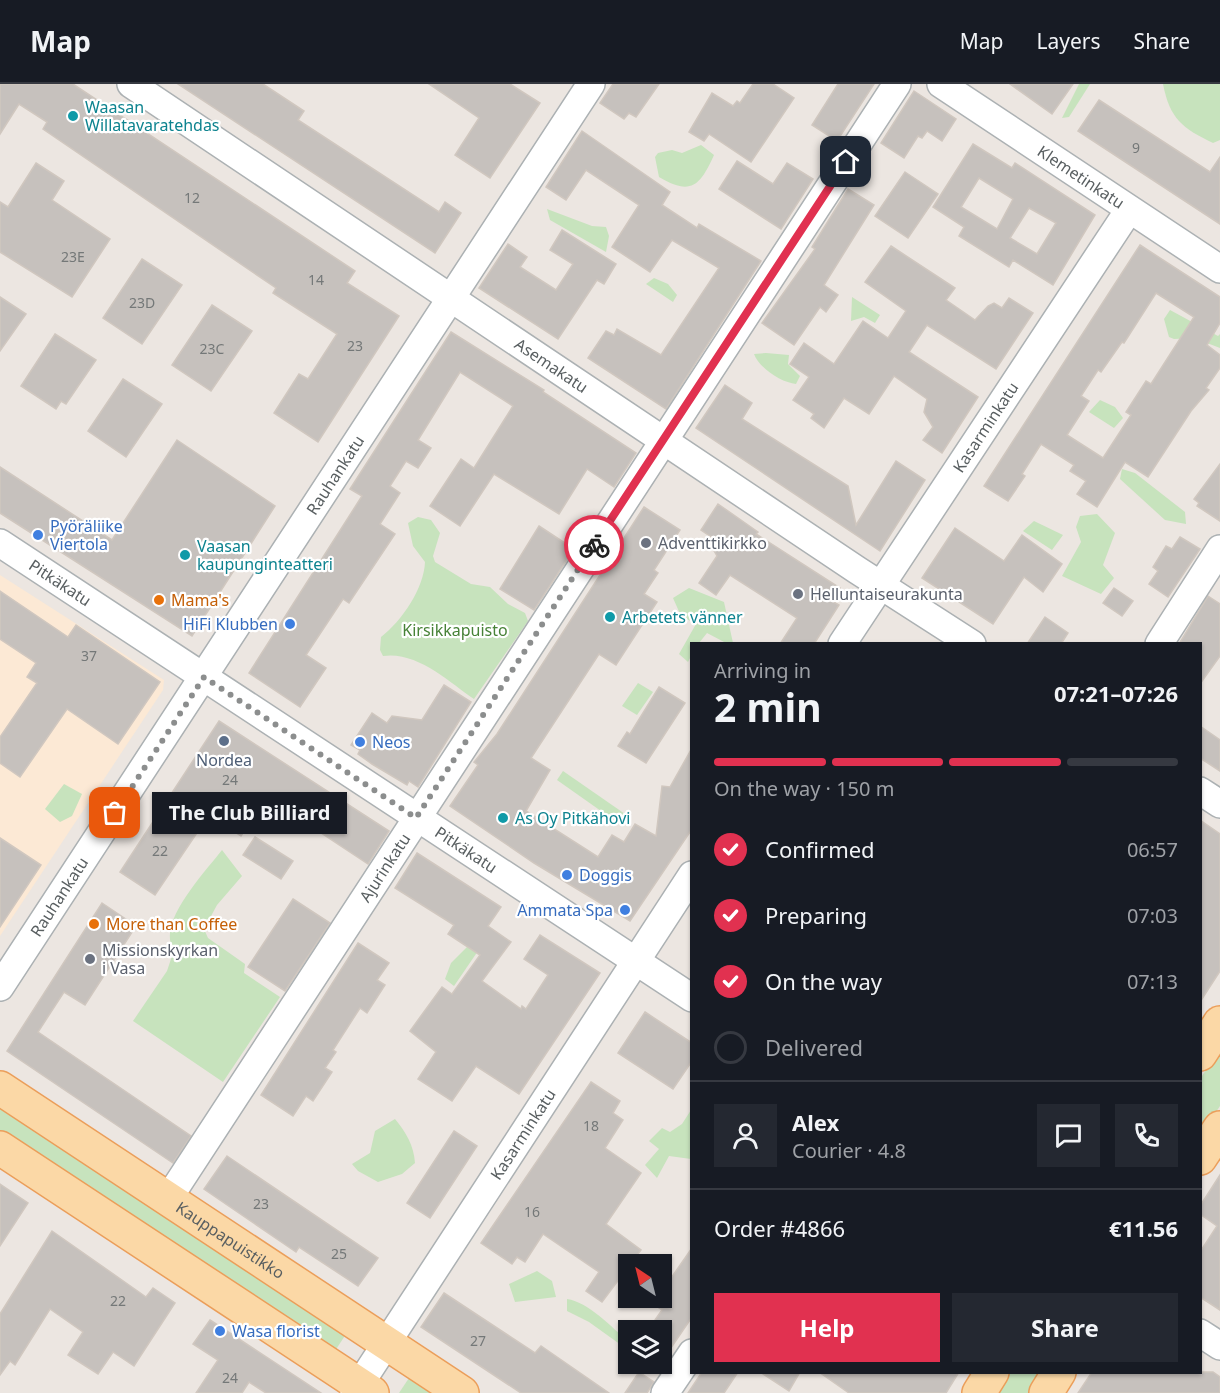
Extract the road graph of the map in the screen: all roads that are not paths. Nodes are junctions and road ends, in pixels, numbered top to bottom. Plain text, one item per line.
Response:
1 (131, 84) edge
2 (591, 84) edge
3 (897, 84) edge
4 (941, 84) edge
5 (1129, 210) junction
6 (1220, 269) edge
7 (451, 299) junction
8 (663, 440) junction
9 (0, 543) edge
10 (1220, 549) edge
11 (880, 585) junction
12 (843, 642) edge
13 (969, 642) edge
14 (1160, 642) edge
15 (204, 677) junction
16 (1202, 792) edge
17 (1220, 804) edge
18 (416, 818) junction
19 (690, 878) edge
20 (636, 961) junction
21 (0, 987) edge
22 (690, 997) edge
23 (1220, 1023) edge
24 (1202, 1050) edge
25 (0, 1088) edge
26 (1220, 1128) edge
27 (0, 1148) edge
28 (1202, 1155) edge
29 (168, 1199) junction
30 (1202, 1334) edge
31 (386, 1343) junction
32 (1220, 1346) edge
33 (690, 1356) edge
34 (991, 1374) edge
35 (1058, 1374) edge
36 (361, 1390) edge
37 (462, 1393) edge
38 (665, 1393) edge
39 (979, 1393) edge
40 (1046, 1393) edge

1 - 7 street, Asemakatu
2 - 7 street, Rauhankatu
3 - 8 street, Ajurinkatu
4 - 5 street, Klemetinkatu
5 - 6 street, Klemetinkatu
5 - 11 street, Kasarminkatu
7 - 8 street, Asemakatu
7 - 15 street, Rauhankatu
8 - 11 street, Asemakatu
8 - 18 street, Ajurinkatu
9 - 15 street, Pitkäkatu
10 - 14 street
11 - 12 street, Kasarminkatu
11 - 13 street, Asemakatu
15 - 18 street, Pitkäkatu
15 - 21 street, Rauhankatu
16 - 17 street
18 - 20 street, Pitkäkatu
18 - 29 street, Ajurinkatu
19 - 20 street, Kasarminkatu
20 - 22 street, Pitkäkatu
20 - 31 street, Kasarminkatu
23 - 24 main road
25 - 29 main road, Kauppapuistikko
26 - 28 main road
27 - 36 main road
29 - 31 main road, Kauppapuistikko
30 - 32 street
31 - 36 street, Kasarminkatu
31 - 37 main road, Kauppapuistikko
33 - 38 street
34 - 39 main road
35 - 40 main road

